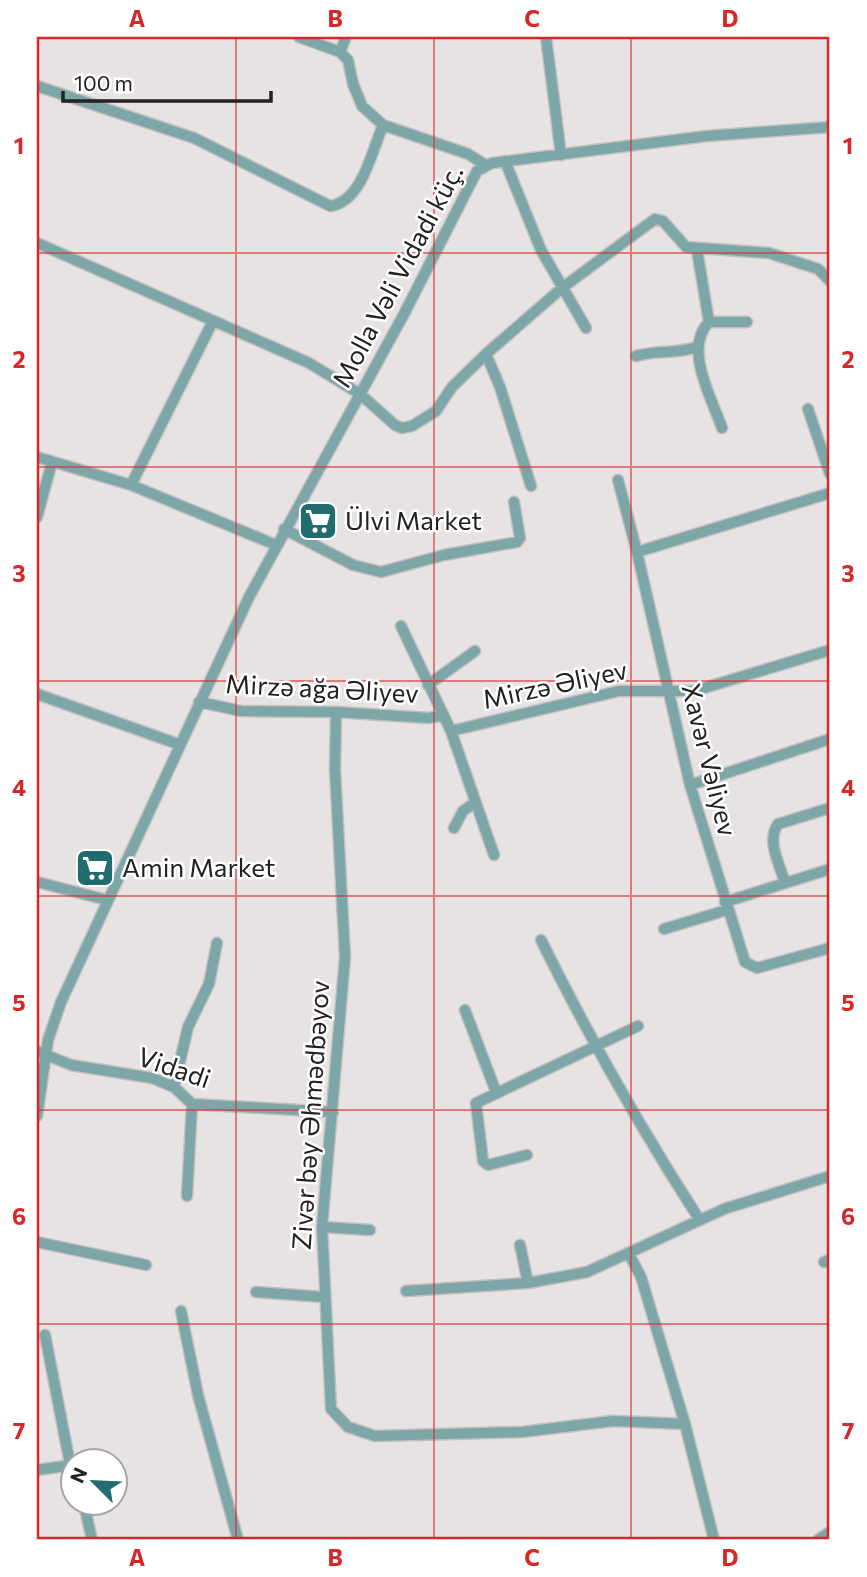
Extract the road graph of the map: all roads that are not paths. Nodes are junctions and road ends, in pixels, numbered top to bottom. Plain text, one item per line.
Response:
1 (299, 37) edge
2 (346, 37) edge
3 (546, 37) edge
4 (340, 52) junction
5 (37, 86) edge
6 (383, 125) junction
7 (830, 127) edge
8 (561, 155) junction
9 (505, 162) junction
10 (484, 164) junction
11 (37, 243) edge
12 (697, 250) junction
13 (830, 281) edge
14 (562, 288) junction
15 (212, 321) junction
16 (709, 322) junction
17 (747, 322) dead end
18 (586, 328) dead end
19 (697, 346) junction
20 (486, 354) junction
21 (636, 356) dead end
22 (360, 394) junction
23 (808, 409) dead end
24 (722, 428) dead end
25 (37, 457) edge
26 (52, 462) junction
27 (830, 474) edge
28 (618, 480) dead end
29 (131, 485) junction
30 (531, 486) dead end
31 (830, 493) edge
32 (514, 502) dead end
33 (37, 517) edge
34 (284, 529) junction
35 (276, 545) junction
36 (638, 552) junction
37 (401, 626) dead end
38 (830, 650) edge
39 (475, 651) dead end
40 (428, 685) junction
41 (668, 690) junction
42 (37, 694) edge
43 (199, 702) junction
44 (336, 712) junction
45 (443, 715) junction
46 (451, 731) junction
47 (830, 739) edge
48 (178, 744) junction
49 (690, 785) junction
50 (474, 803) junction
51 (830, 808) edge
52 (454, 828) dead end
53 (494, 855) dead end
54 (830, 869) edge
55 (37, 882) edge
56 (785, 883) junction
57 (107, 900) junction
58 (726, 906) junction
59 (664, 929) dead end
60 (541, 940) dead end
61 (217, 943) dead end
62 (830, 948) edge
63 (465, 1010) dead end
64 (638, 1026) dead end
65 (594, 1048) junction
66 (41, 1053) edge
67 (174, 1087) junction
68 (496, 1092) junction
69 (192, 1104) junction
70 (332, 1112) junction
71 (37, 1116) edge
72 (527, 1155) dead end
73 (830, 1176) edge
74 (187, 1196) dead end
75 (699, 1219) junction
76 (322, 1227) junction
77 (370, 1230) dead end
78 (37, 1242) edge
79 (520, 1245) dead end
80 (629, 1254) junction
81 (146, 1265) dead end
82 (528, 1283) junction
83 (406, 1291) dead end
84 (256, 1292) dead end
85 (323, 1297) junction
86 (181, 1311) dead end
87 (45, 1335) dead end
88 (685, 1424) junction
89 (68, 1448) edge
90 (60, 1467) edge
91 (37, 1470) edge
92 (87, 1518) edge
93 (830, 1532) edge
94 (92, 1540) edge
95 (238, 1540) edge
96 (714, 1540) edge
97 (818, 1540) edge

1 - 4 street
2 - 4 street
3 - 8 street
4 - 6 street
5 - 6 street
6 - 10 street
7 - 8 street, Molla Vəli Vidadi küç.
8 - 9 street, Molla Vəli Vidadi küç.
9 - 10 street, Molla Vəli Vidadi küç.
9 - 14 street
10 - 22 street, Molla Vəli Vidadi küç.
11 - 15 street
12 - 13 street
12 - 14 street
12 - 16 street
14 - 18 street
14 - 20 street
15 - 22 street
15 - 29 street
16 - 17 street
16 - 19 street
19 - 21 street
19 - 24 street
20 - 22 street
20 - 30 street
22 - 34 street, Molla Vəli Vidadi küç.
23 - 27 street
25 - 26 street
26 - 29 street
26 - 33 street
28 - 36 street, Xavər Vəliyev
29 - 35 street
31 - 36 street
32 - 34 street
34 - 35 street, Molla Vəli Vidadi küç.
35 - 43 street, Molla Vəli Vidadi küç.
36 - 41 street, Xavər Vəliyev
37 - 40 street, Mirzə ağa Əliyev
38 - 41 street, Mirzə Əliyev
39 - 40 street
40 - 45 street, Mirzə ağa Əliyev
41 - 46 street, Mirzə Əliyev
41 - 49 street, Xavər Vəliyev
42 - 48 street
43 - 44 street, Mirzə ağa Əliyev
43 - 48 street, Molla Vəli Vidadi küç.
44 - 45 street, Mirzə ağa Əliyev
44 - 70 street, Zivər bəy Əhmədbəyov
45 - 46 street, Mirzə ağa Əliyev
46 - 50 street, Mirzə ağa Əliyev
47 - 49 street
48 - 57 street, Molla Vəli Vidadi küç.
49 - 58 street, Xavər Vəliyev
50 - 52 street
50 - 53 street, Mirzə ağa Əliyev
51 - 56 street
54 - 56 street
55 - 57 street
56 - 58 street
57 - 66 street, Molla Vəli Vidadi küç.
58 - 59 street
58 - 62 street, Xavər Vəliyev
60 - 65 street
61 - 67 street
63 - 68 street
64 - 65 street
65 - 68 street
65 - 75 street
66 - 67 street, Vidadi
66 - 71 street, Molla Vəli Vidadi küç.
67 - 69 street, Vidadi
68 - 72 street
69 - 70 street, Vidadi
69 - 74 street
70 - 76 street, Zivər bəy Əhmədbəyov
73 - 75 street
75 - 80 street
76 - 77 street
76 - 85 street, Zivər bəy Əhmədbəyov
78 - 81 street
79 - 82 street
80 - 82 street
80 - 88 street
82 - 83 street
84 - 85 street
85 - 88 street, Zivər bəy Əhmədbəyov
86 - 95 street
87 - 89 street
88 - 96 street
90 - 91 street
92 - 94 street
93 - 97 street

